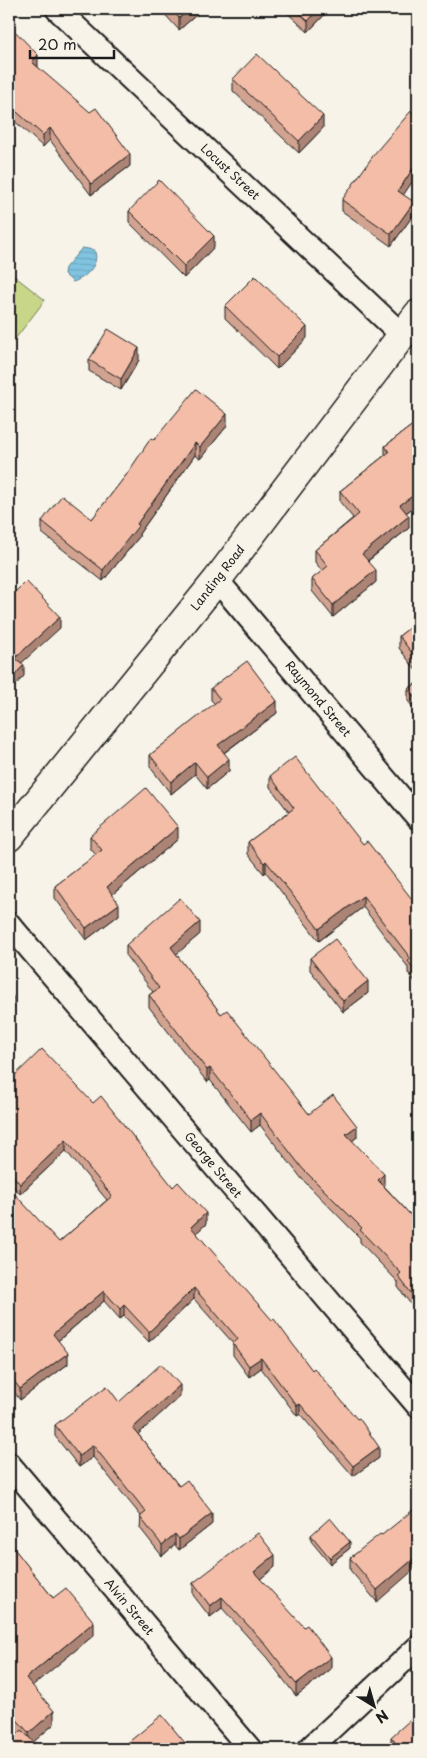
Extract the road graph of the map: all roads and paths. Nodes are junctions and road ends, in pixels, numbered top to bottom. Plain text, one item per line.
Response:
1 (57, 9) edge
2 (418, 314) edge
3 (402, 335) junction
4 (217, 580) junction
5 (418, 818) edge
6 (9, 837) edge
7 (9, 924) edge
8 (418, 1406) edge
9 (9, 1464) edge
10 (418, 1647) edge
11 (250, 1749) edge
12 (309, 1749) edge

1 - 3 street, Locust Street
2 - 3 street, Landing Road
3 - 4 street, Landing Road
4 - 5 street, Raymond Street
4 - 6 street, Landing Road
7 - 8 street, George Street
9 - 11 street, Alvin Street
10 - 12 street

